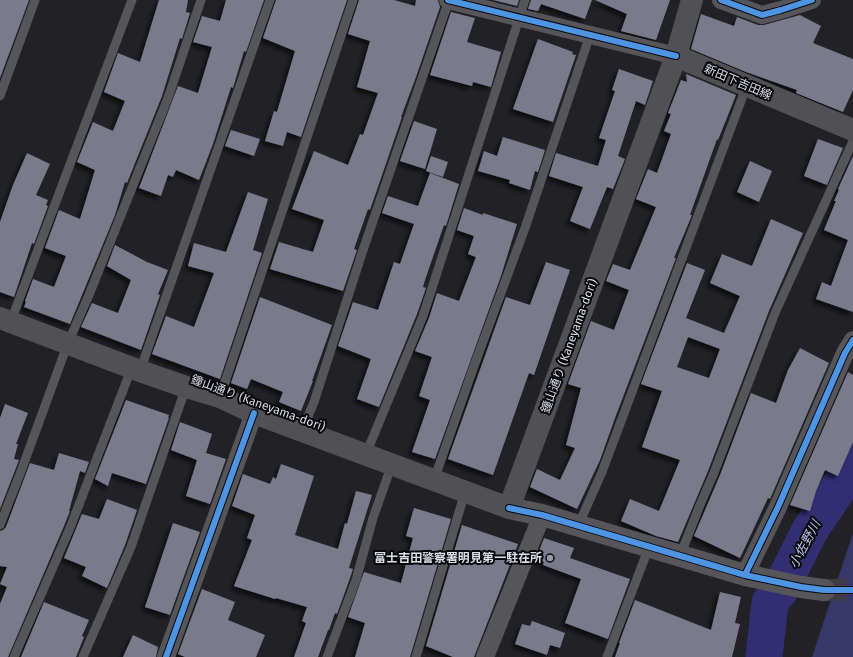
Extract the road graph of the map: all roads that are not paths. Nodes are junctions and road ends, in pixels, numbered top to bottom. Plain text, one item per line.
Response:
1 (35, 0) edge
2 (132, 0) edge
3 (201, 0) edge
4 (270, 0) edge
5 (353, 0) edge
6 (449, 0) edge
7 (525, 0) edge
8 (692, 0) edge
9 (721, 0) edge
10 (812, 0) edge
11 (519, 18) junction
12 (590, 35) junction
13 (676, 56) junction
14 (747, 85) junction
15 (0, 96) edge
16 (853, 130) edge
17 (853, 141) edge
18 (6, 320) edge
19 (853, 340) edge
20 (68, 343) junction
21 (136, 369) junction
22 (186, 387) junction
23 (220, 397) junction
24 (254, 413) junction
25 (302, 431) junction
26 (366, 454) junction
27 (392, 464) junction
28 (434, 480) junction
29 (465, 492) junction
30 (509, 508) junction
31 (542, 515) junction
32 (0, 525) edge
33 (578, 526) junction
34 (649, 547) junction
35 (680, 556) junction
36 (744, 575) junction
37 (824, 590) tunnel mouth
38 (14, 657) edge
39 (83, 657) edge
40 (166, 657) edge
41 (327, 657) edge
42 (416, 657) edge
43 (485, 657) edge
44 (607, 657) edge

1 - 15 lane
2 - 18 lane
3 - 20 lane
4 - 21 lane
5 - 23 lane
6 - 11 street
6 - 25 lane
7 - 11 lane
8 - 13 main road
9 - 10 street
11 - 12 street
11 - 26 lane
12 - 13 street
12 - 28 lane
13 - 14 main road, 新田下吉田線
13 - 30 main road, 鐘山通り (Kaneyama-dori)
14 - 16 main road, 新田下吉田線
14 - 33 lane
17 - 35 lane
18 - 20 main road, 鐘山通り (Kaneyama-dori)
19 - 36 street
20 - 21 main road, 鐘山通り (Kaneyama-dori)
20 - 32 lane
21 - 22 main road, 鐘山通り (Kaneyama-dori)
21 - 38 lane
22 - 23 main road, 鐘山通り (Kaneyama-dori)
22 - 39 lane
23 - 24 main road, 鐘山通り (Kaneyama-dori)
24 - 25 main road, 鐘山通り (Kaneyama-dori)
24 - 40 street
25 - 26 main road, 鐘山通り (Kaneyama-dori)
26 - 27 main road, 鐘山通り (Kaneyama-dori)
27 - 28 main road, 鐘山通り (Kaneyama-dori)
27 - 41 lane
28 - 29 main road, 鐘山通り (Kaneyama-dori)
29 - 30 main road, 鐘山通り (Kaneyama-dori)
29 - 42 lane
30 - 31 street
31 - 33 street
31 - 43 street
33 - 34 street
34 - 35 street
34 - 44 lane
35 - 36 street
36 - 37 street

